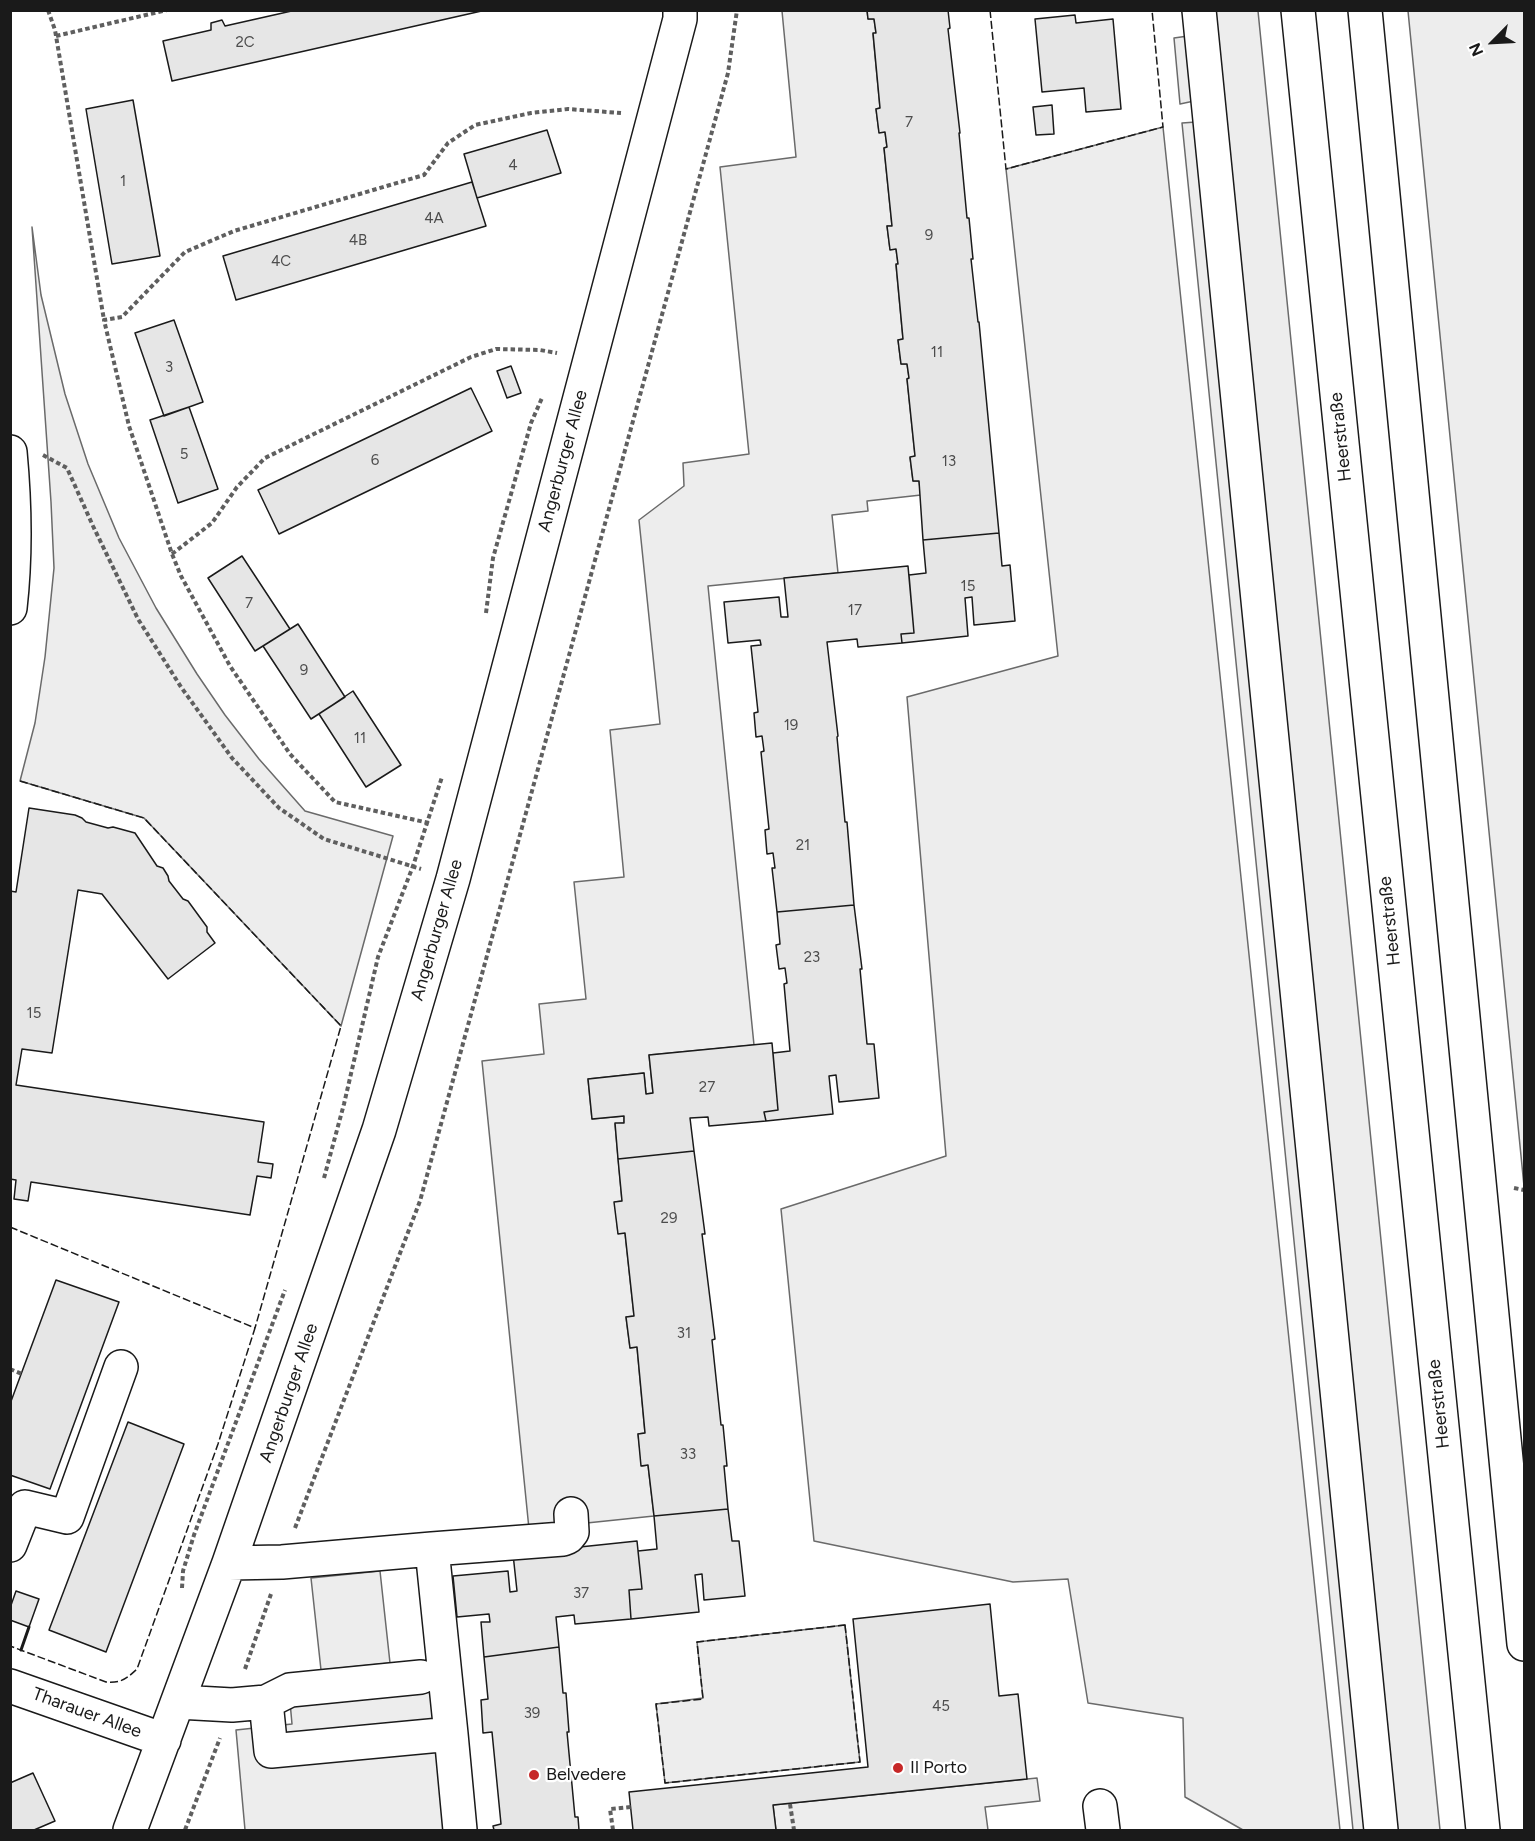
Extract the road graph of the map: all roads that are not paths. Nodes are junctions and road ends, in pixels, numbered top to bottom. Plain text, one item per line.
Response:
1 (680, 10) edge
2 (1199, 10) edge
3 (1298, 10) edge
4 (1365, 10) edge
5 (26, 453) edge
6 (10, 608) edge
7 (122, 1366) dead end
8 (18, 1505) edge
9 (571, 1514) dead end
10 (10, 1545) edge
11 (432, 1549) junction
12 (229, 1563) junction
13 (1524, 1644) edge
14 (421, 1677) dead end
15 (10, 1686) edge
16 (177, 1702) junction
17 (266, 1702) junction
18 (451, 1734) junction
19 (164, 1740) junction
20 (130, 1830) edge
21 (460, 1830) edge
22 (1382, 1830) edge
23 (1483, 1830) edge

1 - 12 street, Angerburger Allee
2 - 22 street
3 - 23 street, Heerstraße
4 - 13 street
5 - 6 street
7 - 8 street
8 - 10 street
9 - 11 street
11 - 12 street
11 - 18 street
12 - 16 street, Angerburger Allee
14 - 17 street
15 - 19 street, Tharauer Allee
16 - 17 street
16 - 19 street, Angerburger Allee
17 - 18 street
18 - 21 street
19 - 20 street, Angerburger Allee

